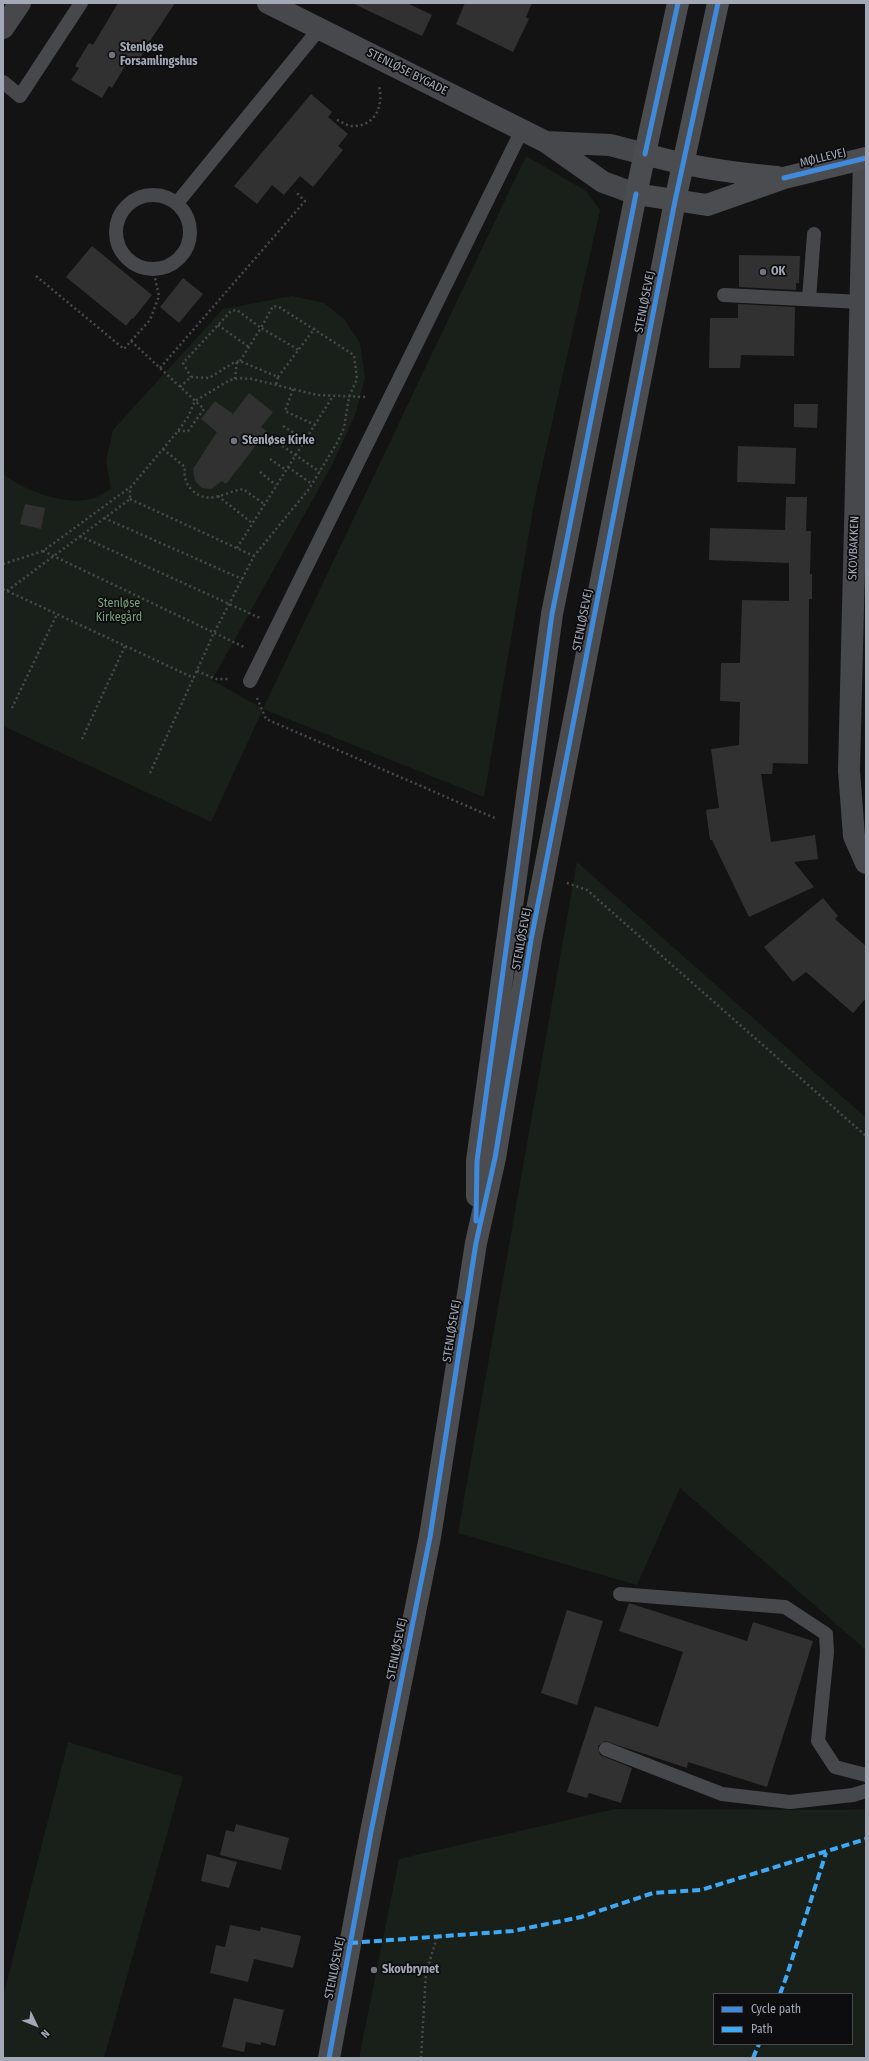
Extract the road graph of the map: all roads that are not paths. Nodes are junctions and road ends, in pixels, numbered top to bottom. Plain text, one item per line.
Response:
1 (20, 3) edge
2 (82, 3) edge
3 (268, 3) edge
4 (678, 3) edge
5 (718, 3) edge
6 (3, 28) edge
7 (320, 28) junction
8 (3, 82) edge
9 (522, 130) junction
10 (546, 142) junction
11 (645, 154) junction
12 (865, 159) edge
13 (683, 165) junction
14 (784, 178) junction
15 (636, 194) junction
16 (675, 201) junction
17 (177, 203) junction
18 (865, 209) edge
19 (814, 234) dead end
20 (724, 295) dead end
21 (809, 299) junction
22 (861, 302) junction
23 (250, 681) road end
24 (866, 863) edge
25 (476, 1243) junction
26 (620, 1594) dead end
27 (606, 1750) dead end
28 (866, 1775) edge
29 (866, 1791) edge
30 (329, 2058) edge

1 - 6 street
2 - 8 lane
3 - 7 street, STENLØSE BYGADE
4 - 11 street, STENLØSEVEJ
5 - 13 street, STENLØSEVEJ
7 - 9 street, STENLØSE BYGADE
7 - 17 lane
9 - 10 street, STENLØSE BYGADE
9 - 23 lane
10 - 11 street, STENLØSE BYGADE
10 - 15 street, STENLØSE BYGADE
11 - 13 street, MØLLEVEJ
11 - 15 street, STENLØSEVEJ
12 - 14 street, MØLLEVEJ
12 - 18 street, SKOVBAKKEN
13 - 14 street, MØLLEVEJ
13 - 16 street, STENLØSEVEJ
14 - 16 street, MØLLEVEJ
15 - 16 street, MØLLEVEJ
15 - 25 street, STENLØSEVEJ
16 - 25 street, STENLØSEVEJ
17 - 17 lane
18 - 22 street, SKOVBAKKEN
19 - 21 lane
20 - 21 lane
21 - 22 lane
22 - 24 street, SKOVBAKKEN
25 - 30 street, STENLØSEVEJ
26 - 28 lane
27 - 29 lane

